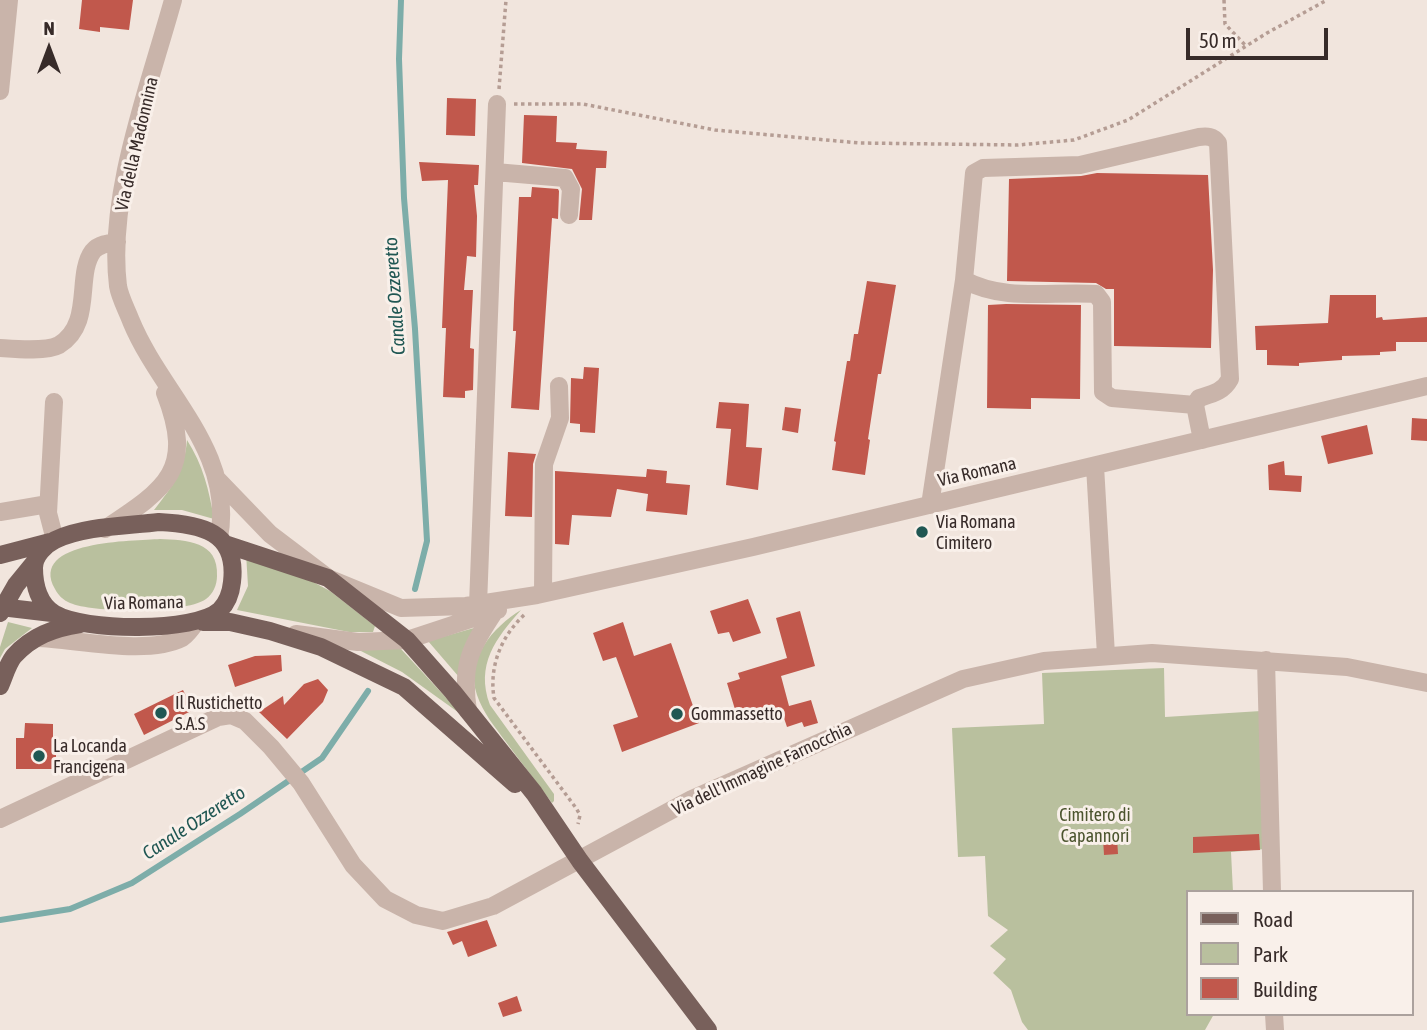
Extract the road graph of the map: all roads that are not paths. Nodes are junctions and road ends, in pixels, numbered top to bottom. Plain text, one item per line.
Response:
1 (9, 0) edge
2 (173, 0) edge
3 (0, 91) edge
4 (498, 104) road end
5 (495, 172) junction
6 (569, 215) dead end
7 (117, 242) junction
8 (964, 280) junction
9 (0, 348) edge
10 (154, 367) junction
11 (559, 386) dead end
12 (1427, 386) edge
13 (54, 402) dead end
14 (1195, 405) junction
15 (1202, 440) junction
16 (1095, 466) junction
17 (217, 480) junction
18 (48, 503) junction
19 (930, 505) junction
20 (0, 512) edge
21 (105, 529) junction
22 (52, 541) junction
23 (222, 541) junction
24 (0, 555) edge
25 (34, 563) junction
26 (328, 578) junction
27 (538, 599) junction
28 (478, 605) junction
29 (1, 609) edge
30 (495, 611) junction
31 (52, 613) junction
32 (196, 622) junction
33 (83, 624) junction
34 (270, 631) junction
35 (37, 638) junction
36 (407, 640) junction
37 (1106, 655) junction
38 (1266, 660) junction
39 (1427, 683) edge
40 (0, 687) edge
41 (467, 711) junction
42 (542, 808) junction
43 (0, 819) edge
44 (580, 860) junction
45 (1272, 890) edge
46 (708, 1030) edge

1 - 3 street
2 - 7 street, Via della Madonnina
4 - 5 street
5 - 6 street
5 - 28 street
7 - 9 street
7 - 10 street, Via della Madonnina
8 - 14 street
8 - 14 street
8 - 19 street
10 - 17 street
10 - 21 street
11 - 27 street
12 - 15 street, Via Romana
13 - 18 street
14 - 15 street
15 - 16 street, Via Romana
16 - 19 street, Via Romana
16 - 37 street
17 - 23 street
17 - 26 street
18 - 20 street
18 - 22 street
19 - 27 street, Via Romana
21 - 22 main road
21 - 23 main road
22 - 24 main road
22 - 25 main road
23 - 26 main road
23 - 32 main road, Via Romana
25 - 29 main road
25 - 31 main road
26 - 28 street
26 - 36 main road
27 - 28 street
27 - 30 street
29 - 31 main road, Via Romana
30 - 36 street
30 - 41 street
31 - 33 main road, Via Romana
32 - 33 main road, Via Romana
32 - 34 main road
32 - 35 street
33 - 35 main road
34 - 36 street
34 - 42 main road
35 - 40 main road
36 - 41 main road
37 - 38 street, Via dell'Immagine Farnocchia
37 - 44 street, Via dell'Immagine Farnocchia
38 - 39 street, Via dell'Immagine Farnocchia
38 - 45 street
41 - 42 main road
42 - 44 main road
43 - 44 street, Via dell'Immagine Farnocchia
44 - 46 main road

